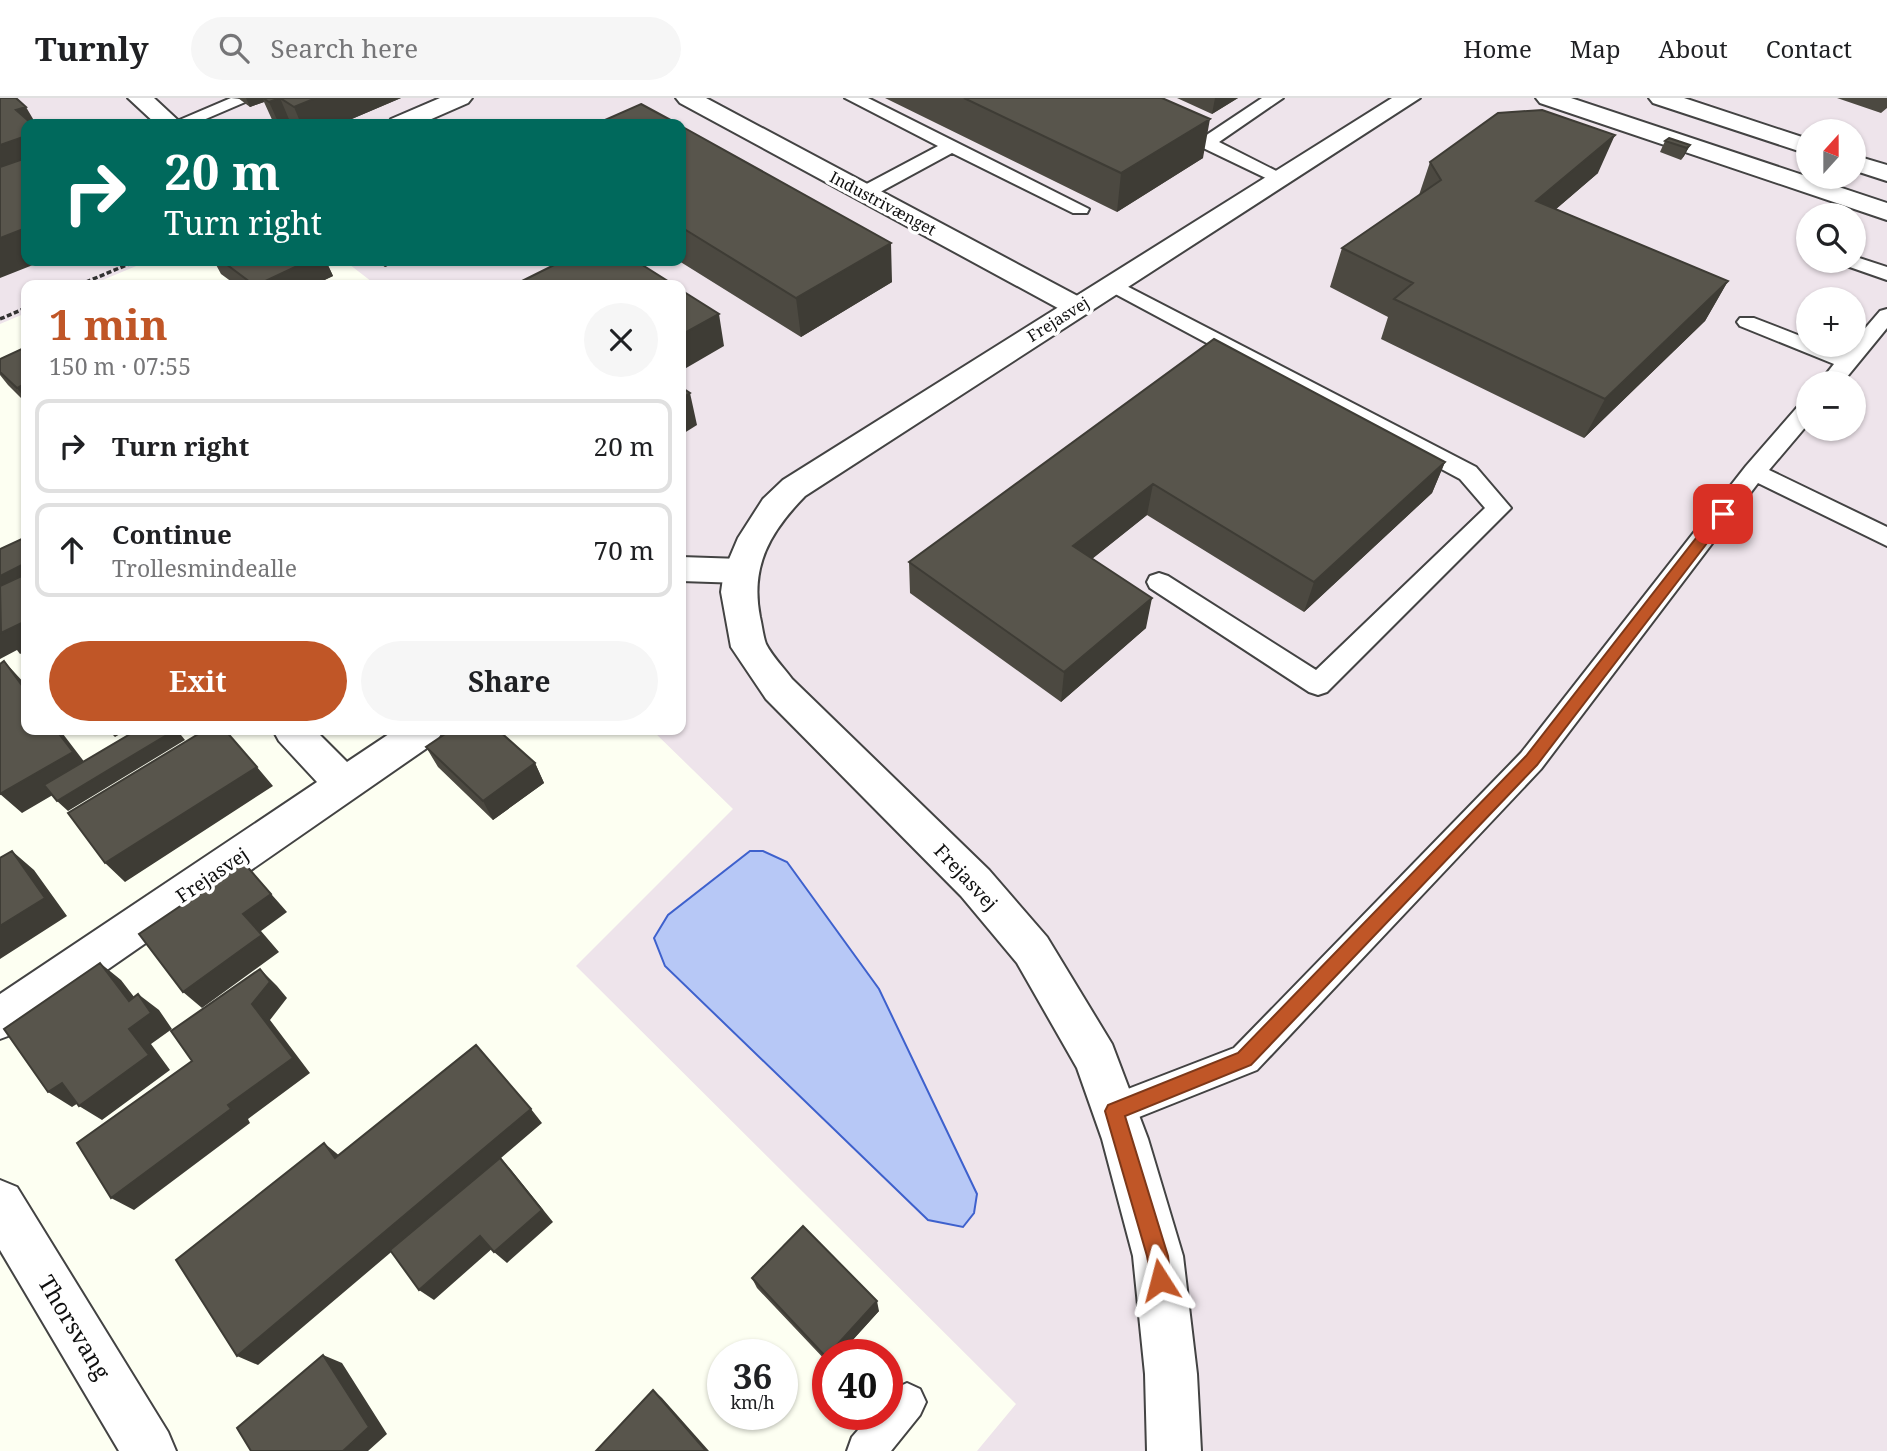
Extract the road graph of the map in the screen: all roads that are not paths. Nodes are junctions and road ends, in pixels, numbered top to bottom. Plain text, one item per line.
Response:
1 (140, 98) edge
2 (197, 98) edge
3 (460, 98) edge
4 (688, 98) edge
5 (854, 98) edge
6 (1108, 98) edge
7 (1274, 98) edge
8 (1408, 98) edge
9 (1548, 98) edge
10 (1661, 98) edge
11 (241, 100) dead end
12 (211, 112) junction
13 (164, 119) edge
14 (192, 119) edge
15 (412, 119) edge
16 (1206, 143) junction
17 (1796, 143) edge
18 (952, 146) junction
19 (1866, 166) edge
20 (1887, 173) edge
21 (1281, 178) junction
22 (864, 193) junction
23 (1080, 209) dead end
24 (1887, 212) edge
25 (1866, 266) edge
26 (1887, 274) edge
27 (1112, 285) junction
28 (1077, 307) junction
29 (1887, 315) edge
30 (1747, 322) dead end
31 (1848, 362) junction
32 (1840, 371) edge
33 (1796, 423) edge
34 (1754, 472) junction
35 (1887, 537) edge
36 (686, 569) edge
37 (741, 571) junction
38 (1159, 582) dead end
39 (297, 735) edge
40 (417, 735) edge
41 (344, 785) junction
42 (0, 1020) edge
43 (1120, 1125) junction
44 (0, 1204) edge
45 (907, 1402) dead end
46 (149, 1451) edge
47 (866, 1451) edge
48 (1174, 1451) edge

1 - 13 street
2 - 12 lane
3 - 15 street
4 - 22 street, Industrivænget
5 - 18 lane
6 - 16 lane
7 - 16 lane
8 - 21 street, Frejasvej
9 - 24 street
10 - 17 street
11 - 12 lane
12 - 14 lane
16 - 21 lane
18 - 22 lane
18 - 23 lane
19 - 20 street
21 - 27 street, Frejasvej
22 - 28 street, Industrivænget
25 - 26 lane
27 - 28 street, Frejasvej
27 - 38 lane
28 - 37 street, Frejasvej
29 - 31 lane
30 - 31 lane
31 - 32 lane
33 - 34 lane
34 - 35 lane
34 - 43 lane
36 - 37 street
37 - 43 street, Frejasvej
39 - 41 street
40 - 41 street, Frejasvej
41 - 42 street, Frejasvej
43 - 48 street, Frejasvej
44 - 46 street, Thorsvang
45 - 47 lane

